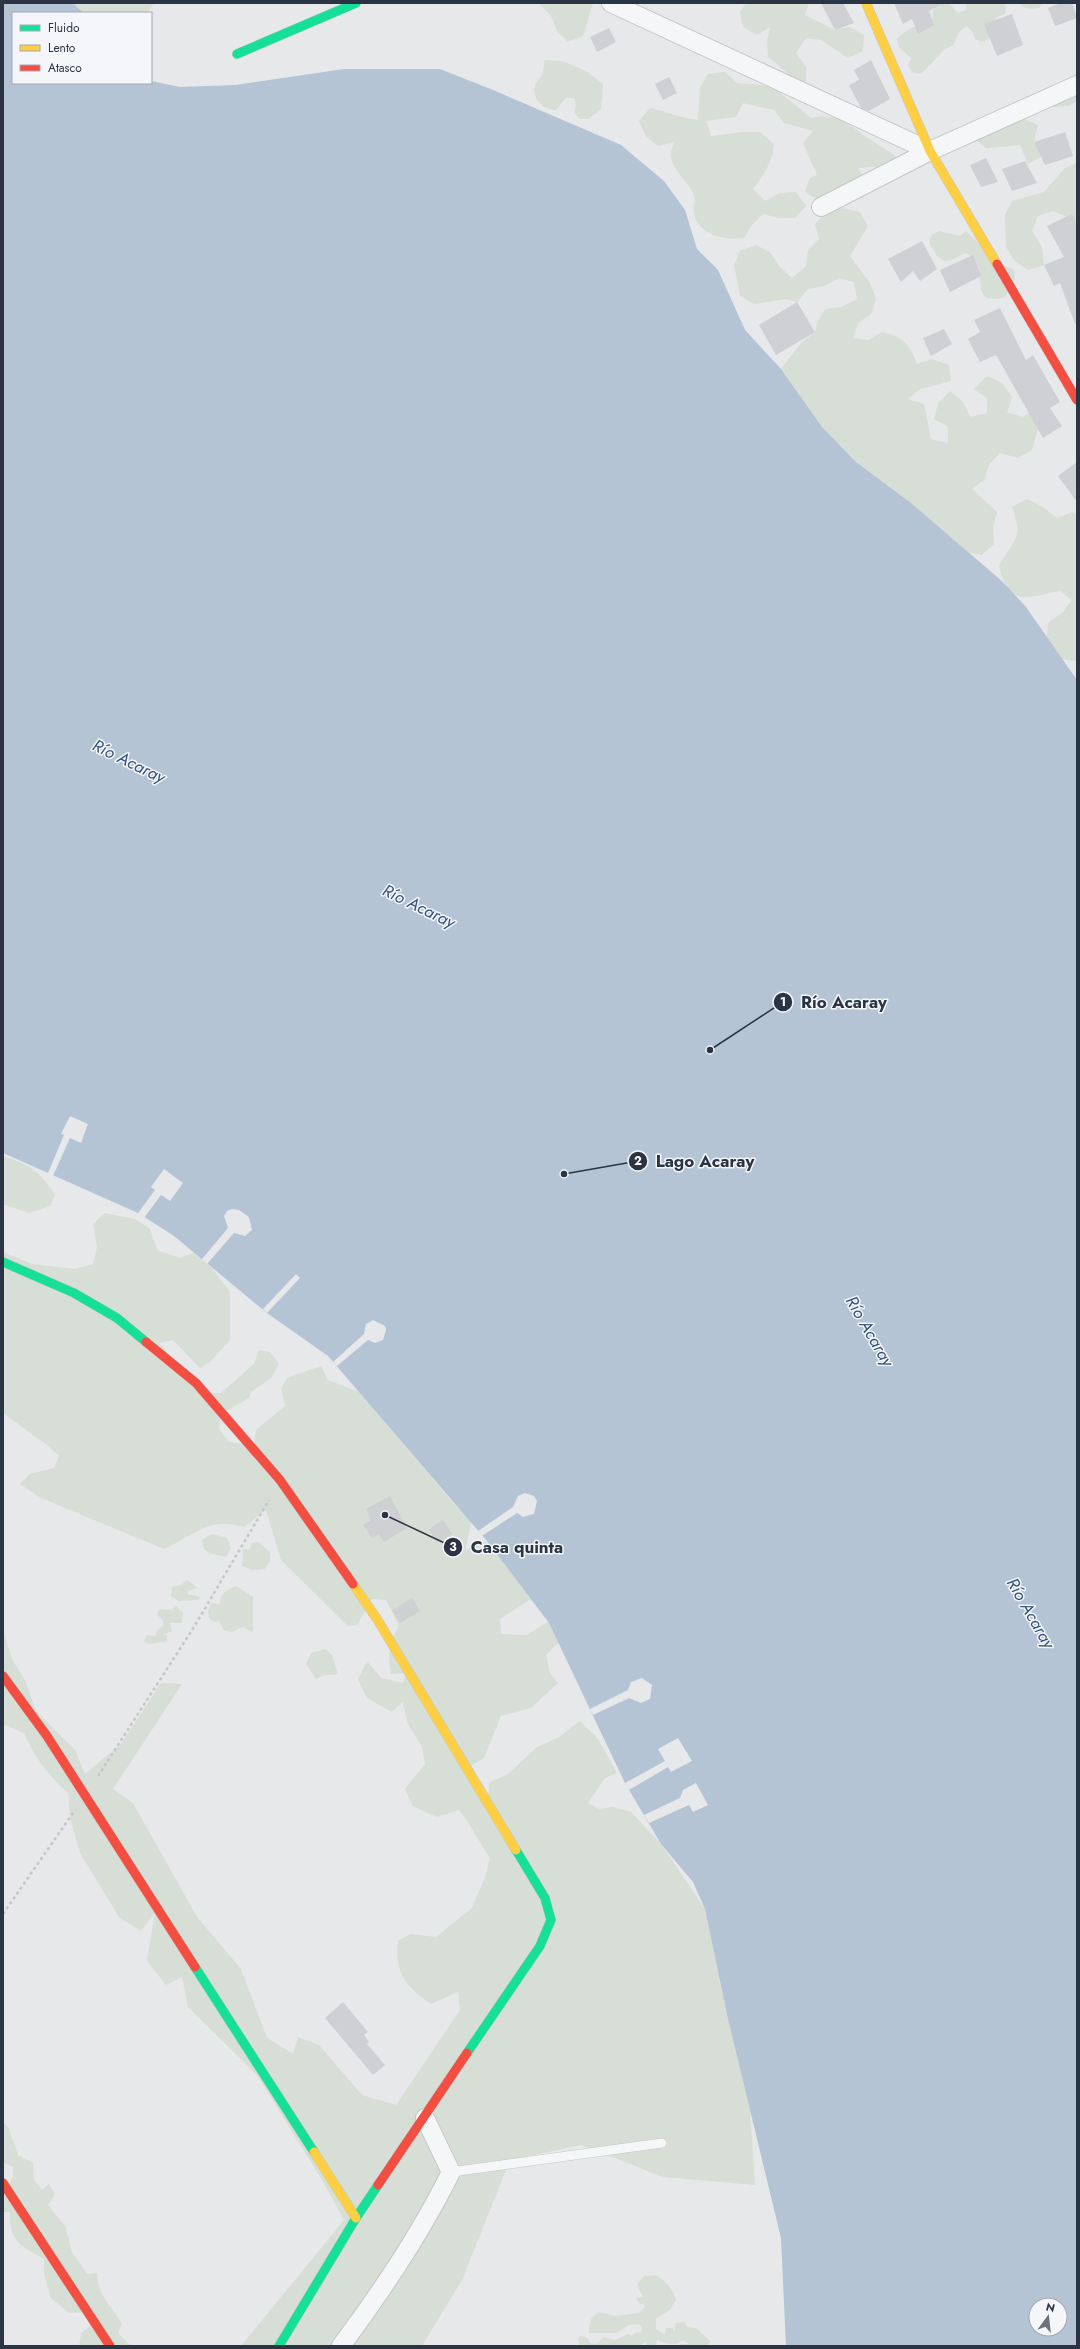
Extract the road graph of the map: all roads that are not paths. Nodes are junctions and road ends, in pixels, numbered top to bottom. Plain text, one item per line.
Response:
1 (356, 3) edge
2 (611, 3) edge
3 (866, 3) edge
4 (237, 54) dead end
5 (1077, 85) edge
6 (930, 151) junction
7 (821, 207) dead end
8 (1077, 400) edge
9 (3, 1262) edge
10 (3, 1676) edge
11 (425, 2118) junction
12 (662, 2143) dead end
13 (451, 2172) junction
14 (3, 2183) edge
15 (356, 2218) junction
16 (110, 2346) edge
17 (279, 2346) edge
18 (341, 2346) edge

1 - 4 street
2 - 6 street
3 - 6 street
5 - 6 street
6 - 7 street
6 - 8 street
9 - 11 street
10 - 15 street
11 - 13 street
11 - 15 street
12 - 13 lane
13 - 18 street
14 - 16 street
15 - 17 street

